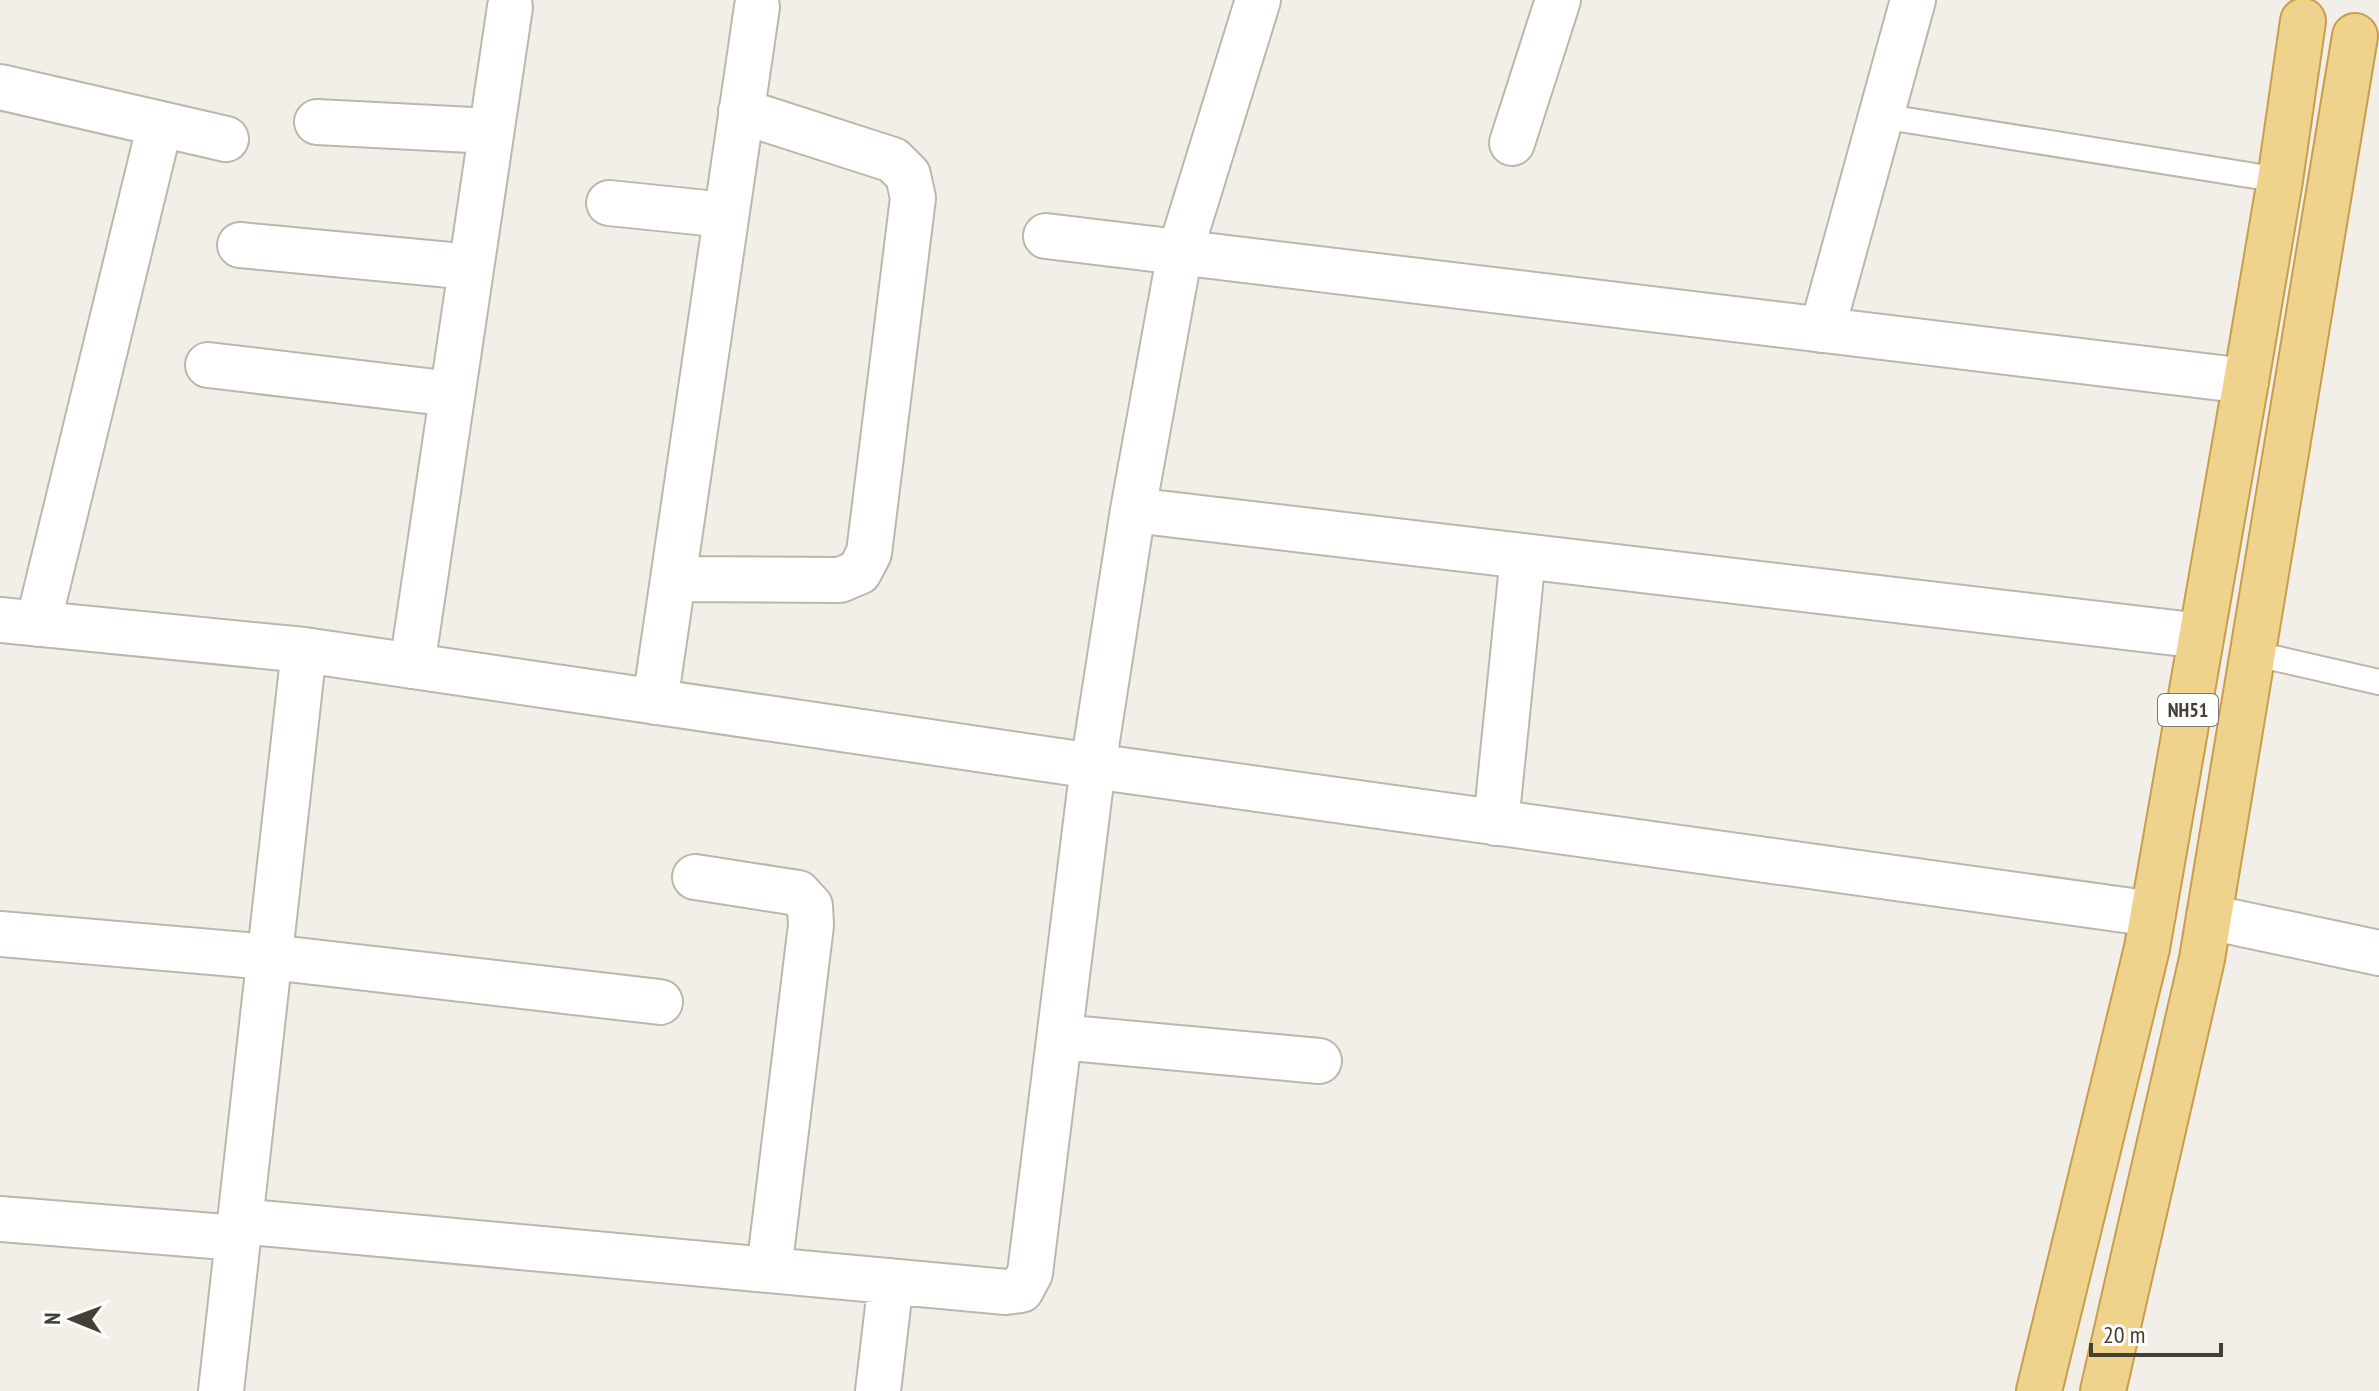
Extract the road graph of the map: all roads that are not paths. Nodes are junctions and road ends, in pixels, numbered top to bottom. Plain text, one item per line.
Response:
1 (1258, 0) edge
2 (1558, 0) edge
3 (1913, 0) edge
4 (510, 7) dead end
5 (757, 7) dead end
6 (2296, 11) edge
7 (2367, 31) edge
8 (0, 87) edge
9 (741, 111) junction
10 (1881, 116) junction
11 (317, 122) dead end
12 (160, 124) junction
13 (491, 131) junction
14 (226, 139) dead end
15 (1512, 143) dead end
16 (2280, 180) junction
17 (609, 203) dead end
18 (726, 215) junction
19 (1046, 236) dead end
20 (240, 245) dead end
21 (1180, 252) junction
22 (471, 267) junction
23 (1822, 330) junction
24 (208, 365) dead end
25 (2246, 381) junction
26 (452, 394) junction
27 (1133, 510) junction
28 (1523, 556) junction
29 (673, 579) junction
30 (19, 622) edge
31 (2201, 636) junction
32 (304, 650) junction
33 (2252, 653) junction
34 (412, 666) junction
35 (2379, 682) edge
36 (655, 702) junction
37 (1093, 766) junction
38 (1496, 823) junction
39 (695, 877) dead end
40 (2153, 914) junction
41 (2209, 917) junction
42 (0, 934) edge
43 (2379, 953) edge
44 (270, 957) junction
45 (660, 1002) dead end
46 (1060, 1037) junction
47 (1319, 1061) dead end
48 (0, 1219) edge
49 (239, 1230) junction
50 (769, 1270) junction
51 (891, 1281) junction
52 (221, 1391) edge
53 (878, 1391) edge
54 (2039, 1391) edge
55 (2103, 1391) edge

1 - 21 street
2 - 15 street
3 - 10 street
4 - 13 street
5 - 9 street
6 - 7 highway, NH51
6 - 16 highway, NH51
7 - 33 highway, NH51
8 - 12 street
9 - 18 street
9 - 29 street
10 - 16 lane
10 - 23 street
11 - 13 street
12 - 14 street
12 - 30 street
13 - 22 street
16 - 25 highway, NH51
17 - 18 street
18 - 29 street
19 - 21 street
20 - 22 street
21 - 23 street
21 - 27 street
22 - 26 street
23 - 25 street
24 - 26 street
25 - 31 highway, NH51
26 - 34 street
27 - 28 street
27 - 37 street
28 - 31 street
28 - 38 street
29 - 36 street
30 - 32 street
31 - 40 highway, NH51
32 - 34 street
32 - 44 street
33 - 35 lane
33 - 41 highway, NH51
34 - 36 street
36 - 37 street
37 - 38 street
37 - 46 street
38 - 40 street
39 - 50 street
40 - 54 highway, NH51
41 - 43 street
41 - 55 highway, NH51
42 - 44 street
44 - 45 street
44 - 49 street
46 - 47 street
46 - 51 street
48 - 49 street
49 - 50 street
49 - 52 street
50 - 51 street
51 - 53 street

